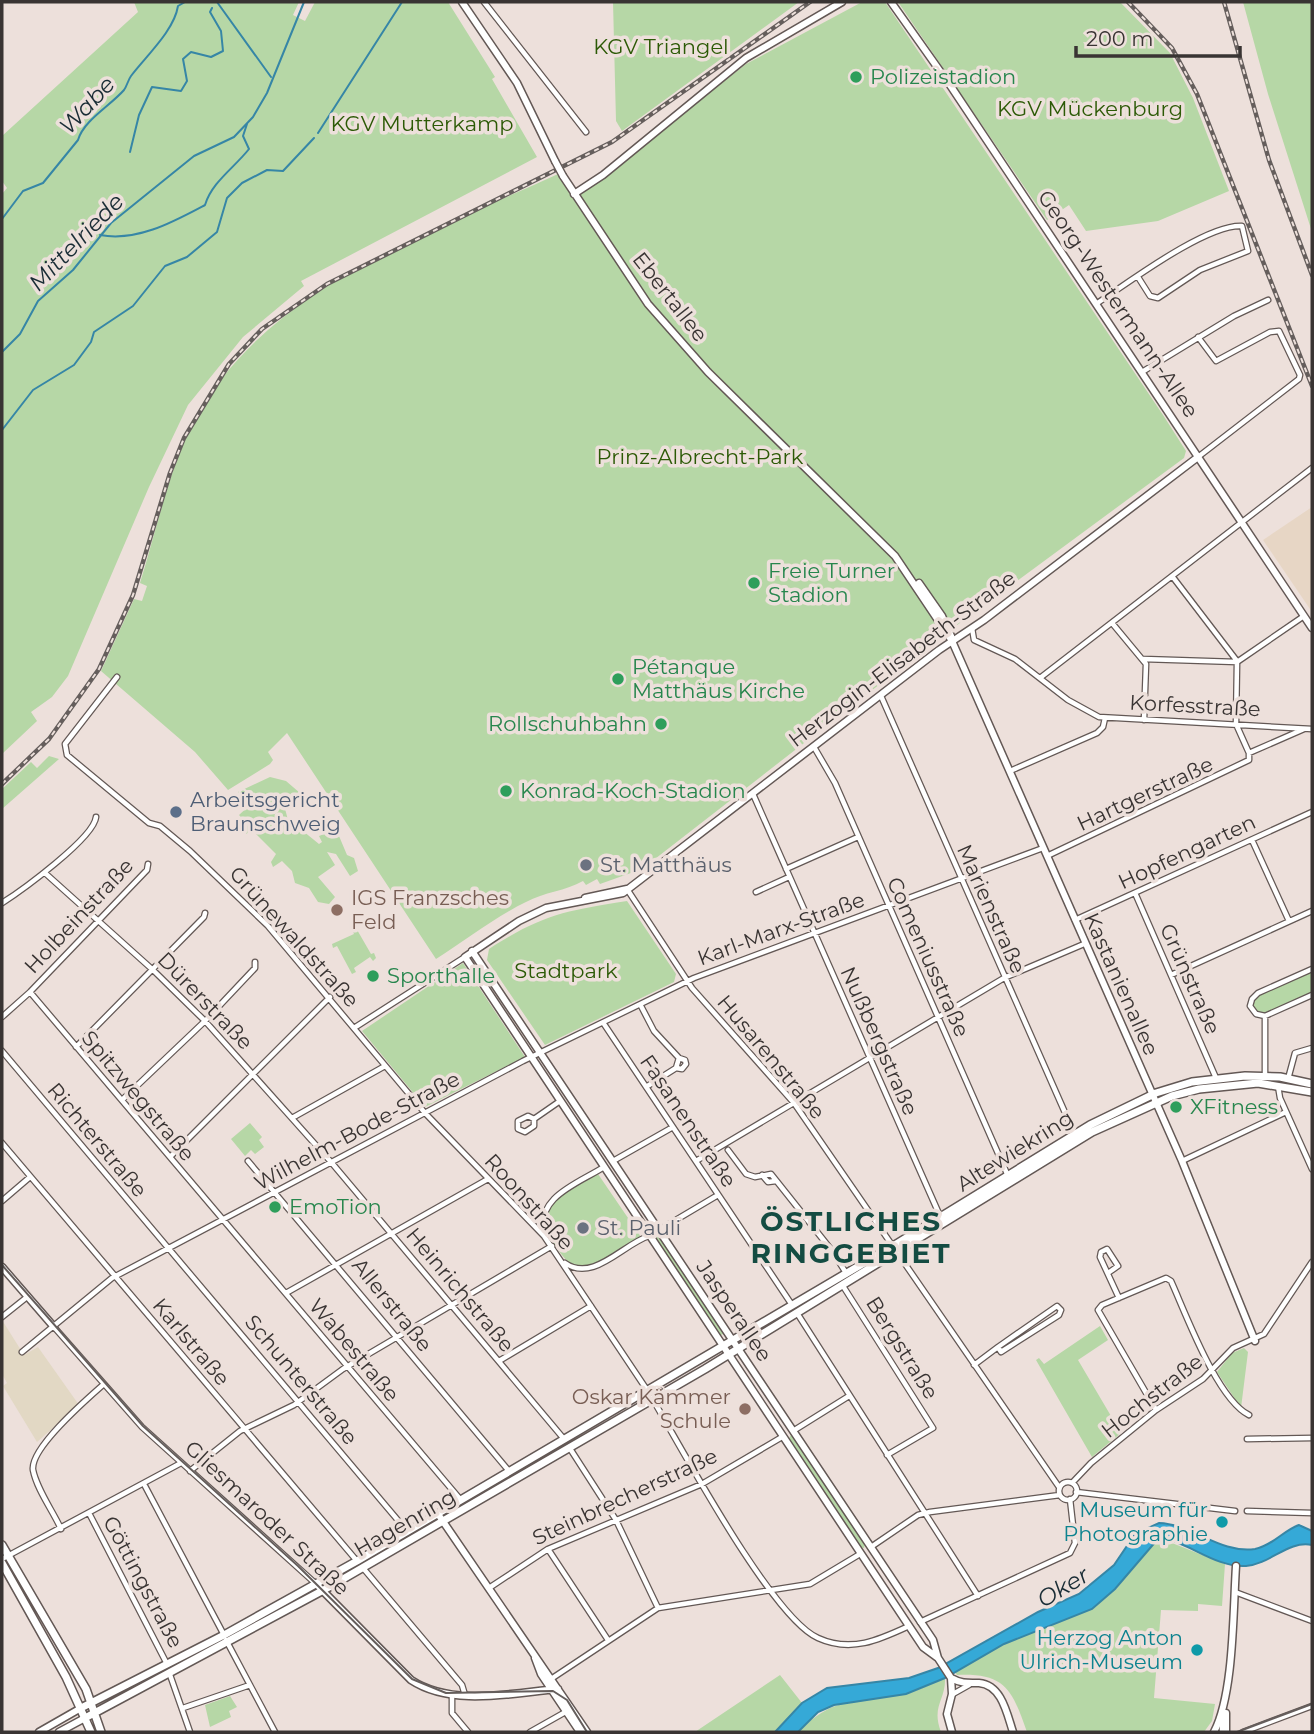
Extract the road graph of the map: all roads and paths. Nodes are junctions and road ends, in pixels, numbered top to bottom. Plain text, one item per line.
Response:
1 (462, 2) edge
2 (484, 2) edge
3 (842, 2) edge
4 (891, 2) edge
5 (586, 132) dead end
6 (574, 194) junction
7 (1138, 277) junction
8 (1268, 300) dead end
9 (1096, 304) junction
10 (1198, 337) junction
11 (1142, 372) junction
12 (1198, 457) junction
13 (1312, 468) edge
14 (1241, 522) junction
15 (1171, 576) junction
16 (1304, 616) junction
17 (1112, 623) junction
18 (972, 628) junction
19 (1312, 628) edge
20 (952, 641) junction
21 (1143, 659) junction
22 (1237, 662) junction
23 (117, 677) dead end
24 (1040, 678) junction
25 (881, 696) junction
26 (1105, 718) junction
27 (1144, 720) junction
28 (1236, 724) junction
29 (1305, 728) junction
30 (1312, 729) edge
31 (814, 747) junction
32 (1249, 753) junction
33 (1010, 771) junction
34 (753, 794) junction
35 (1312, 812) edge
36 (96, 817) dead end
37 (858, 837) junction
38 (1252, 840) junction
39 (1043, 848) junction
40 (1047, 856) junction
41 (148, 864) dead end
42 (786, 869) junction
43 (46, 873) junction
44 (789, 877) junction
45 (961, 879) junction
46 (627, 889) junction
47 (757, 892) dead end
48 (1135, 892) junction
49 (2, 903) edge
50 (888, 906) junction
51 (1312, 911) edge
52 (205, 912) dead end
53 (100, 921) junction
54 (1074, 921) junction
55 (1289, 921) junction
56 (814, 933) junction
57 (1084, 944) junction
58 (472, 951) junction
59 (465, 957) junction
60 (255, 962) dead end
61 (1312, 969) edge
62 (153, 970) junction
63 (1171, 975) junction
64 (1004, 978) junction
65 (687, 981) junction
66 (30, 992) junction
67 (1312, 995) edge
68 (330, 997) junction
69 (641, 1006) junction
70 (1265, 1016) junction
71 (2, 1017) edge
72 (938, 1018) junction
73 (205, 1021) junction
74 (604, 1024) junction
75 (354, 1028) junction
76 (76, 1047) junction
77 (1312, 1048) edge
78 (2, 1051) edge
79 (541, 1053) junction
80 (531, 1058) junction
81 (679, 1058) junction
82 (869, 1058) junction
83 (384, 1066) junction
84 (676, 1068) junction
85 (254, 1075) junction
86 (1265, 1077) junction
87 (1216, 1078) junction
88 (1288, 1079) junction
89 (1312, 1084) edge
90 (1278, 1085) junction
91 (646, 1087) junction
92 (1312, 1092) edge
93 (1151, 1096) junction
94 (121, 1100) junction
95 (560, 1101) junction
96 (794, 1103) junction
97 (1156, 1104) junction
98 (1286, 1112) junction
99 (425, 1113) junction
100 (292, 1118) junction
101 (534, 1119) dead end
102 (673, 1127) junction
103 (1074, 1133) junction
104 (2, 1143) edge
105 (728, 1150) dead end
106 (170, 1157) junction
107 (248, 1161) dead end
108 (613, 1161) junction
109 (696, 1161) junction
110 (1182, 1161) junction
111 (331, 1162) junction
112 (604, 1167) junction
113 (1312, 1169) edge
114 (30, 1177) junction
115 (1009, 1178) junction
116 (488, 1179) junction
117 (276, 1192) junction
118 (718, 1195) junction
119 (2, 1201) edge
120 (941, 1217) junction
121 (223, 1220) junction
122 (659, 1230) junction
123 (392, 1233) junction
124 (544, 1236) junction
125 (649, 1236) junction
126 (552, 1247) junction
127 (170, 1248) junction
128 (894, 1251) junction
129 (561, 1260) junction
130 (1312, 1262) edge
131 (337, 1263) junction
132 (2, 1267) edge
133 (1310, 1271) edge
134 (1108, 1273) junction
135 (847, 1274) junction
136 (116, 1276) junction
137 (843, 1286) junction
138 (286, 1293) junction
139 (27, 1297) junction
140 (1119, 1297) junction
141 (452, 1305) junction
142 (591, 1306) junction
143 (792, 1306) junction
144 (797, 1314) junction
145 (2, 1317) edge
146 (54, 1327) junction
147 (398, 1337) junction
148 (733, 1340) junction
149 (1255, 1341) junction
150 (722, 1346) junction
151 (998, 1347) junction
152 (739, 1348) junction
153 (22, 1352) dead end
154 (727, 1355) junction
155 (499, 1362) junction
156 (974, 1365) junction
157 (348, 1367) junction
158 (1213, 1371) junction
159 (104, 1384) junction
160 (647, 1390) junction
161 (849, 1396) junction
162 (652, 1398) junction
163 (298, 1401) junction
164 (1156, 1410) junction
165 (1249, 1415) dead end
166 (245, 1430) junction
167 (793, 1431) junction
168 (782, 1437) junction
169 (1312, 1438) edge
170 (564, 1439) junction
171 (1247, 1439) dead end
172 (569, 1447) junction
173 (887, 1455) junction
174 (181, 1463) junction
175 (190, 1471) junction
176 (509, 1471) junction
177 (1072, 1483) junction
178 (702, 1484) junction
179 (145, 1486) junction
180 (1059, 1487) junction
181 (1076, 1492) junction
182 (1060, 1495) junction
183 (1070, 1499) junction
184 (461, 1500) junction
185 (1235, 1511) dead end
186 (1247, 1511) dead end
187 (1312, 1513) edge
188 (923, 1514) junction
189 (90, 1515) junction
190 (440, 1518) junction
191 (616, 1520) junction
192 (61, 1529) junction
193 (408, 1531) junction
194 (2, 1545) edge
195 (871, 1547) junction
196 (548, 1549) junction
197 (860, 1554) junction
198 (4, 1559) edge
199 (357, 1561) junction
200 (1236, 1566) dead end
201 (363, 1568) junction
202 (315, 1584) junction
203 (489, 1588) junction
204 (771, 1590) junction
205 (322, 1591) junction
206 (1234, 1591) junction
207 (978, 1596) junction
208 (658, 1608) junction
209 (1312, 1621) edge
210 (920, 1622) junction
211 (909, 1626) junction
212 (225, 1638) junction
213 (608, 1640) junction
214 (938, 1658) junction
215 (168, 1668) junction
216 (951, 1678) junction
217 (549, 1680) junction
218 (1227, 1682) junction
219 (970, 1684) junction
220 (250, 1685) junction
221 (555, 1689) junction
222 (953, 1694) junction
223 (452, 1695) junction
224 (465, 1695) junction
225 (91, 1702) junction
226 (1312, 1706) edge
227 (81, 1708) junction
228 (183, 1709) junction
229 (568, 1710) junction
230 (95, 1712) junction
231 (1222, 1717) junction
232 (85, 1718) junction
233 (39, 1732) edge
234 (59, 1732) edge
235 (91, 1732) edge
236 (100, 1732) edge
237 (190, 1732) edge
238 (275, 1732) edge
239 (468, 1732) edge
240 (530, 1732) edge
241 (580, 1732) edge
242 (587, 1732) edge
243 (952, 1732) edge
244 (1013, 1732) edge
245 (1214, 1732) edge
246 (1224, 1732) edge
247 (1243, 1732) edge

1 - 6 street, Ebertallee, bridge
2 - 5 street
3 - 6 street
4 - 9 street, Georg-Westermann-Allee
6 - 20 street, Ebertallee
7 - 7 street
7 - 9 street
8 - 10 street
9 - 11 street, Georg-Westermann-Allee
10 - 11 street
10 - 12 street
11 - 12 street, Georg-Westermann-Allee
12 - 14 street, Georg-Westermann-Allee
12 - 18 street, Herzogin-Elisabeth-Straße
13 - 14 street
14 - 15 street
14 - 16 street, Georg-Westermann-Allee
15 - 17 street
15 - 22 street
16 - 19 street, Georg-Westermann-Allee
16 - 22 street
17 - 21 street
17 - 24 street
18 - 20 street, Herzogin-Elisabeth-Straße
18 - 24 street
20 - 25 street, Herzogin-Elisabeth-Straße
20 - 33 street, Kastanienallee
21 - 22 street
21 - 27 street
22 - 28 street
23 - 68 street, Grünewaldstraße
24 - 26 street
25 - 31 street, Herzogin-Elisabeth-Straße
25 - 45 street, Marienstraße
26 - 27 street, Korfesstraße
26 - 33 street, Korfesstraße
27 - 28 street, Korfesstraße
28 - 29 street, Korfesstraße
28 - 32 street
29 - 30 street, Korfesstraße
29 - 32 street, Hartgerstraße
31 - 34 street, Herzogin-Elisabeth-Straße
31 - 37 street, Comeniusstraße
32 - 40 street, Hartgerstraße
33 - 39 street, Kastanienallee
34 - 42 street, Nußbergstraße
34 - 46 street, Herzogin-Elisabeth-Straße
35 - 38 street, Hopfengarten
36 - 43 street
37 - 42 street
37 - 50 street, Comeniusstraße
38 - 48 street, Hopfengarten
38 - 55 street
39 - 40 street, Kastanienallee
39 - 45 street, Karl-Marx-Straße
40 - 54 street, Kastanienallee
41 - 53 street, Holbeinstraße
42 - 44 street, Nußbergstraße
43 - 49 street
43 - 53 street, Dürerstraße
44 - 47 street
44 - 56 street, Nußbergstraße
45 - 50 street, Karl-Marx-Straße
45 - 64 street, Marienstraße
46 - 58 street, Herzogin-Elisabeth-Straße
46 - 65 street, Husarenstraße
48 - 54 street, Hopfengarten
48 - 63 street, Grünstraße
50 - 56 street, Karl-Marx-Straße
50 - 72 street, Comeniusstraße
51 - 55 street
52 - 62 street
53 - 62 street, Dürerstraße
53 - 66 street, Holbeinstraße
54 - 57 street, Kastanienallee
55 - 63 street
56 - 65 street, Karl-Marx-Straße
56 - 82 street, Nußbergstraße
57 - 64 street
57 - 93 street, Kastanienallee
58 - 59 street, Herzogin-Elisabeth-Straße
58 - 79 street, Jasperallee
59 - 75 street, Herzogin-Elisabeth-Straße
59 - 80 street, Jasperallee
60 - 73 street
61 - 70 street
62 - 73 street, Dürerstraße
62 - 76 street
63 - 87 street, Grünstraße
64 - 72 street
64 - 103 street, Marienstraße
65 - 69 street, Wilhelm-Bode-Straße
65 - 96 street, Husarenstraße
66 - 71 street, Holbeinstraße
66 - 76 street, Spitzwegstraße
67 - 70 street
68 - 75 street, Grünewaldstraße
68 - 85 street
69 - 74 street, Wilhelm-Bode-Straße
69 - 81 street
70 - 86 street
72 - 82 street
72 - 115 street, Comeniusstraße
73 - 85 street, Dürerstraße
73 - 94 street
74 - 79 street, Wilhelm-Bode-Straße
74 - 91 street, Fasanenstraße
75 - 83 street, Grünewaldstraße
76 - 94 street, Spitzwegstraße
77 - 88 street
78 - 127 street, Richterstraße
79 - 80 street, Wilhelm-Bode-Straße
79 - 108 street, Jasperallee
80 - 95 street, Jasperallee
80 - 99 street, Wilhelm-Bode-Straße
81 - 84 street
81 - 84 street
82 - 96 street
82 - 120 street, Nußbergstraße
83 - 99 street, Grünewaldstraße
83 - 100 street
84 - 91 street
85 - 100 street, Dürerstraße
85 - 106 street
86 - 87 main road, Altewiekring
86 - 88 main road, Altewiekring
87 - 93 main road, Altewiekring
88 - 89 main road, Altewiekring
90 - 92 main road, Altewiekring
90 - 97 main road, Altewiekring
90 - 98 street
91 - 102 street, Fasanenstraße
93 - 97 street, Kastanienallee
93 - 103 main road, Altewiekring
94 - 106 street, Spitzwegstraße
95 - 101 street
95 - 112 street, Jasperallee
96 - 109 street
96 - 128 street, Husarenstraße
97 - 110 street, Kastanienallee
97 - 115 main road, Altewiekring
98 - 110 street
98 - 113 street
99 - 111 street, Wilhelm-Bode-Straße
99 - 116 street, Roonstraße
100 - 111 street, Dürerstraße
102 - 108 street
102 - 109 street, Fasanenstraße
103 - 115 main road, Altewiekring
104 - 114 street, Karlstraße
105 - 135 street
106 - 121 street, Spitzwegstraße
107 - 117 street, Allerstraße
108 - 112 street
108 - 122 street, Jasperallee
109 - 118 street, Fasanenstraße
110 - 149 street, Kastanienallee
111 - 117 street, Wilhelm-Bode-Straße
111 - 123 street, Heinrichstraße
112 - 124 street
112 - 125 street, Jasperallee
114 - 119 street
114 - 136 street, Karlstraße
115 - 120 main road, Altewiekring
115 - 128 main road, Altewiekring
116 - 123 street
116 - 124 street, Roonstraße
117 - 121 street, Wilhelm-Bode-Straße
117 - 131 street, Allerstraße
118 - 122 street
118 - 143 street, Fasanenstraße
120 - 128 main road, Altewiekring
121 - 127 street, Wilhelm-Bode-Straße
121 - 138 street, Wabestraße
122 - 125 street
122 - 148 street, Jasperallee
123 - 131 street
123 - 141 street, Heinrichstraße
124 - 126 street, Roonstraße
125 - 129 street
125 - 150 street, Jasperallee
126 - 129 street, Roonstraße
126 - 141 street
127 - 136 street, Wilhelm-Bode-Straße
127 - 163 street, Schunterstraße
128 - 135 main road, Altewiekring
128 - 137 main road, Altewiekring
128 - 156 street, Husarenstraße
129 - 142 street, Roonstraße
130 - 133 street
131 - 138 street
131 - 147 street, Allerstraße
132 - 139 street, Gliesmaroder Straße
133 - 149 street
134 - 134 street
134 - 140 street
135 - 143 main road, Altewiekring
136 - 146 street, Wilhelm-Bode-Straße
136 - 166 street, Karlstraße
137 - 144 main road, Altewiekring
137 - 173 street, Bergstraße
138 - 157 street, Wabestraße
139 - 145 street
139 - 146 street, Gliesmaroder Straße
140 - 158 street
140 - 164 street
141 - 147 street
141 - 155 street, Heinrichstraße
142 - 155 street
142 - 160 street, Roonstraße
143 - 148 main road, Altewiekring
144 - 152 main road, Altewiekring
144 - 161 street
146 - 153 street, Wilhelm-Bode-Straße
146 - 159 street, Gliesmaroder Straße
147 - 157 street
147 - 176 street, Allerstraße
148 - 150 main road, Altewiekring
148 - 152 street, Jasperallee
149 - 158 street, Hochstraße
150 - 154 street, Jasperallee
150 - 160 main road, Hagenring
151 - 151 street
151 - 156 street
152 - 154 main road, Altewiekring
152 - 167 street, Jasperallee
154 - 162 main road, Hagenring
154 - 168 street, Jasperallee
155 - 170 street, Heinrichstraße
156 - 180 street, Husarenstraße
157 - 163 street
157 - 184 street, Wabestraße
158 - 164 street, Hochstraße
158 - 165 street
159 - 174 street, Gliesmaroder Straße
159 - 192 street
160 - 170 main road, Hagenring
161 - 167 street, Steinbrecherstraße
161 - 173 street
162 - 172 main road, Hagenring
162 - 178 street
163 - 166 street
163 - 193 street, Schunterstraße
164 - 177 street, Hochstraße
166 - 175 street
166 - 199 street, Karlstraße
167 - 168 street, Steinbrecherstraße
167 - 195 street, Jasperallee
168 - 178 street, Steinbrecherstraße
168 - 197 street, Jasperallee
169 - 171 street
170 - 176 main road, Hagenring
172 - 190 main road, Hagenring
172 - 191 street
173 - 188 street
174 - 175 street, Gliesmaroder Straße
174 - 179 street
175 - 202 street, Gliesmaroder Straße
176 - 184 main road, Hagenring
177 - 180 street
177 - 181 street
178 - 191 street, Steinbrecherstraße
178 - 204 street
179 - 189 street
179 - 212 street
180 - 182 street
181 - 183 street
181 - 185 street
182 - 183 street
182 - 188 street
183 - 207 street
184 - 190 main road, Hagenring
186 - 187 street
188 - 195 street
188 - 207 street
189 - 192 street
189 - 215 street, Göttingstraße
190 - 193 main road, Hagenring
190 - 201 main road, Hagenring
190 - 203 street
191 - 196 street, Steinbrecherstraße
191 - 208 street
192 - 198 street
193 - 199 main road, Hagenring
194 - 198 main road
195 - 197 street
195 - 210 street, Jasperallee
196 - 203 street, Steinbrecherstraße
196 - 213 street
197 - 204 street
197 - 211 street, Jasperallee
198 - 225 main road
198 - 227 main road
199 - 202 main road, Hagenring
200 - 206 street
201 - 205 main road, Hagenring
201 - 224 street
202 - 205 street, Gliesmaroder Straße
202 - 212 main road, Hagenring
203 - 217 street
204 - 208 street
204 - 211 street
205 - 212 main road, Hagenring
205 - 223 street, Gliesmaroder Straße
206 - 209 street
206 - 218 street
207 - 210 street
208 - 213 street
210 - 211 street
210 - 214 street, Jasperallee
211 - 214 street, Jasperallee
212 - 215 main road, Hagenring
212 - 220 street
213 - 217 street
214 - 216 street, Jasperallee
215 - 225 main road, Hagenring
215 - 228 street, Göttingstraße
215 - 230 main road, Hagenring
216 - 219 street
216 - 222 street, Jasperallee
217 - 221 street
218 - 231 street
218 - 246 street
219 - 222 street
219 - 244 street
220 - 228 street
220 - 238 street
221 - 224 street, Gliesmaroder Straße
221 - 229 street
222 - 243 street, Jasperallee
223 - 224 street, Gliesmaroder Straße
223 - 239 street
225 - 227 main road, Hagenring
225 - 230 main road
226 - 247 street
227 - 232 main road
227 - 233 street
228 - 237 street, Göttingstraße
229 - 240 street
229 - 241 street
229 - 242 street
230 - 232 main road, Hagenring
230 - 236 main road
231 - 245 street
231 - 246 street
232 - 234 street
232 - 235 main road

